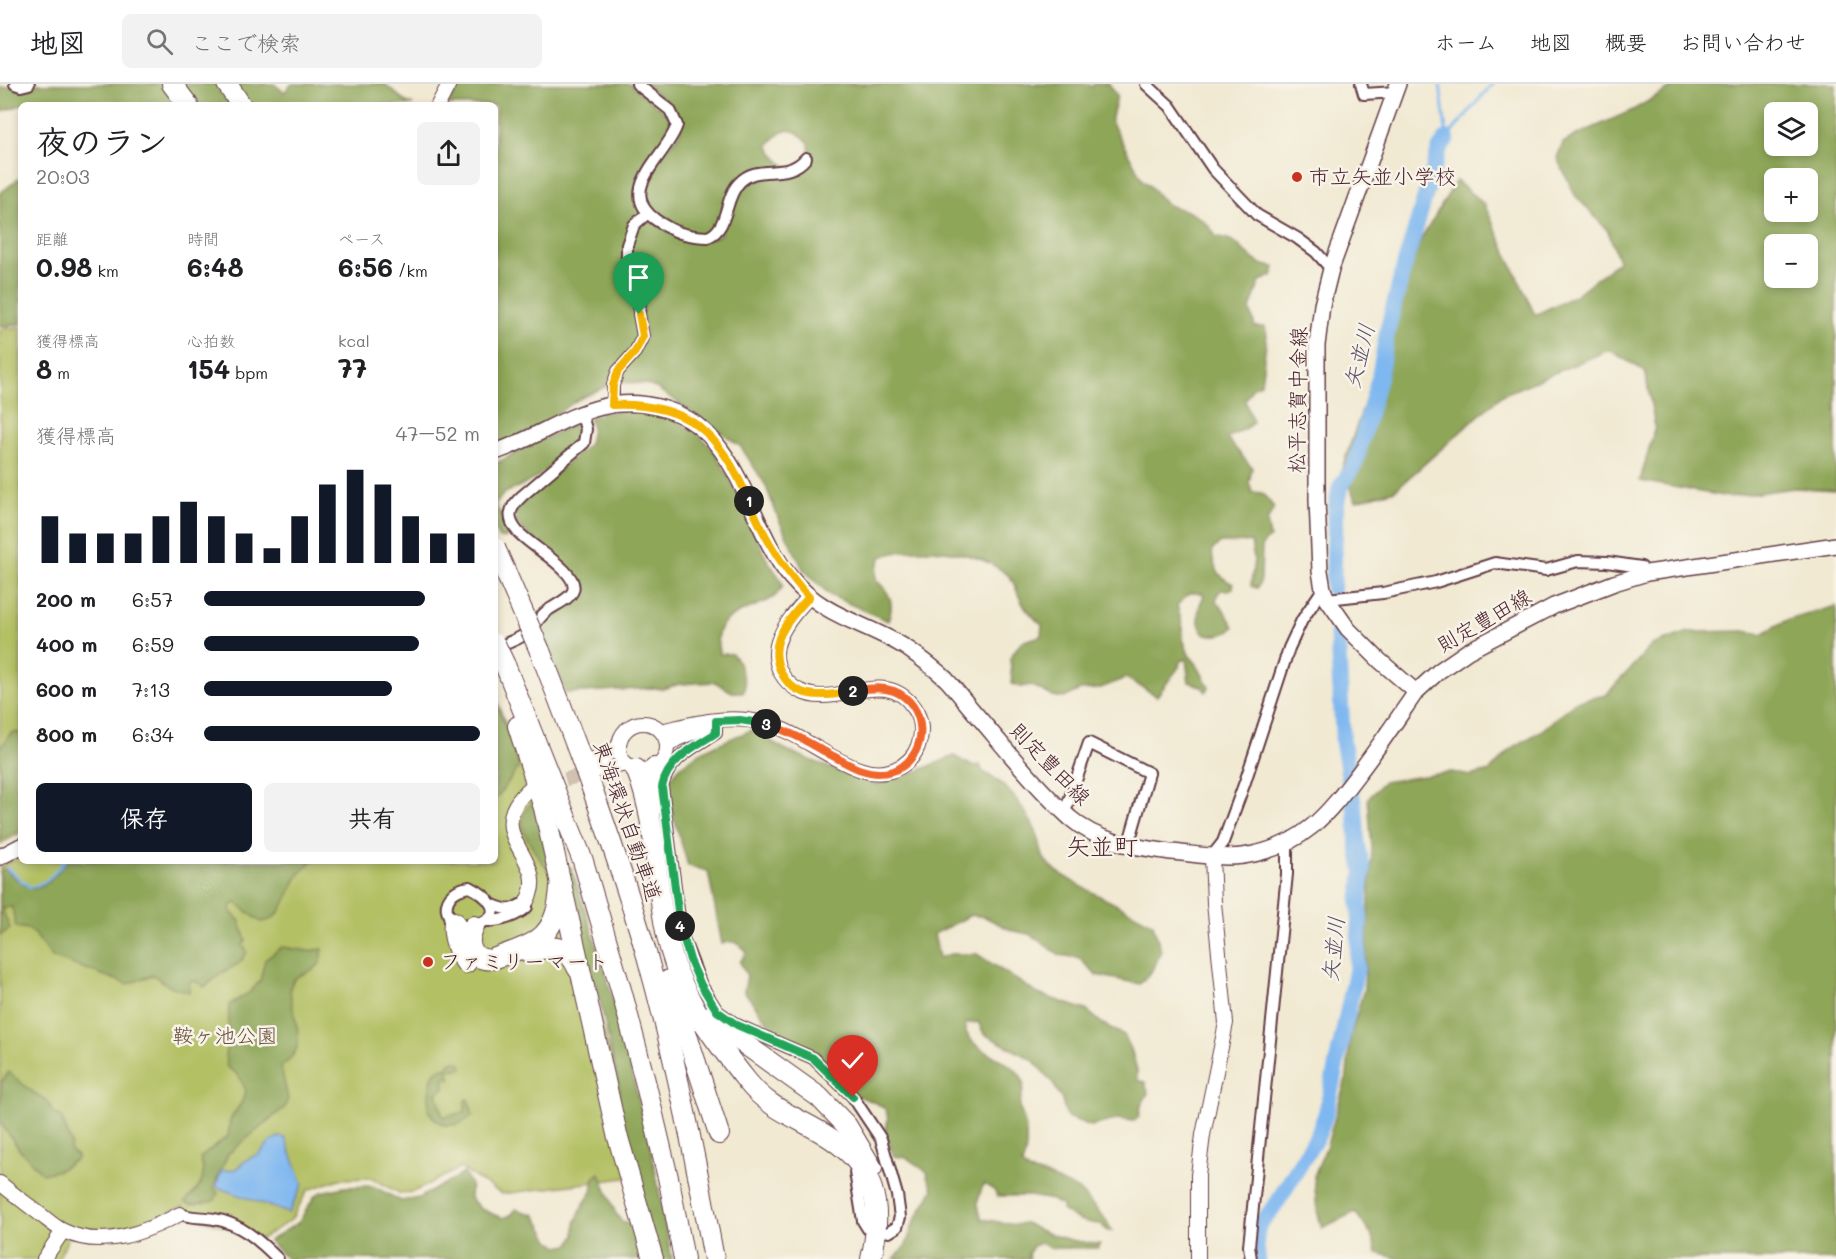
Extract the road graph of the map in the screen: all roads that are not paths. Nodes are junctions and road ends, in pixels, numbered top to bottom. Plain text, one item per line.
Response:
1 (15, 84) edge
2 (29, 84) edge
3 (172, 84) edge
4 (227, 84) edge
5 (449, 84) edge
6 (637, 84) edge
7 (1146, 84) edge
8 (1361, 84) edge
9 (1397, 88) edge
10 (186, 102) edge
11 (239, 102) edge
12 (440, 102) edge
13 (806, 158) dead end
14 (647, 214) junction
15 (1331, 269) junction
16 (612, 405) junction
17 (581, 412) junction
18 (498, 451) edge
19 (1836, 545) edge
20 (498, 555) edge
21 (1647, 573) junction
22 (1325, 594) junction
23 (809, 597) junction
24 (500, 657) edge
25 (1416, 692) junction
26 (716, 721) junction
27 (661, 731) junction
28 (619, 746) junction
29 (667, 746) junction
30 (639, 767) junction
31 (531, 789) tunnel mouth
32 (600, 808) junction
33 (1065, 812) junction
34 (1287, 843) junction
35 (1128, 846) junction
36 (18, 848) edge
37 (1212, 856) junction
38 (0, 857) edge
39 (557, 862) junction
40 (527, 901) junction
41 (493, 905) junction
42 (454, 922) junction
43 (480, 923) junction
44 (558, 948) junction
45 (557, 968) dead end
46 (582, 977) junction
47 (719, 1134) dead end
48 (855, 1172) dead end
49 (0, 1183) edge
50 (180, 1214) joint
51 (868, 1229) dead end
52 (63, 1231) junction
53 (889, 1232) dead end
54 (44, 1259) edge
55 (278, 1259) edge
56 (653, 1259) edge
57 (684, 1259) edge
58 (714, 1259) edge
59 (871, 1259) edge
60 (876, 1259) edge
61 (1197, 1259) edge
62 (1251, 1259) edge

1 - 2 street
3 - 10 highway
4 - 11 highway
5 - 12 street
6 - 14 street
7 - 15 street
8 - 9 street
9 - 15 main road, 松平志賀中金線
13 - 14 street
14 - 16 street
15 - 22 main road, 松平志賀中金線
16 - 17 main road, 則定豊田線
16 - 23 main road, 則定豊田線
17 - 18 main road, 則定豊田線
17 - 24 street
19 - 21 main road, 則定豊田線
20 - 32 highway, 東海環状自動車道, bridge
21 - 22 street
21 - 25 main road, 則定豊田線
22 - 25 main road, 松平志賀中金線
22 - 37 street
23 - 26 street
23 - 33 main road, 則定豊田線
24 - 39 highway
24 - 57 highway
25 - 34 main road, 則定豊田線
26 - 27 street
26 - 29 street
26 - 53 street
27 - 28 street
27 - 29 street
28 - 30 street
28 - 30 street
29 - 30 street
30 - 59 highway
30 - 60 highway
31 - 40 street
32 - 47 highway
32 - 58 highway, 東海環状自動車道
33 - 35 main road, 則定豊田線
33 - 35 street
34 - 37 main road, 則定豊田線
34 - 62 street
35 - 37 main road, 則定豊田線
36 - 38 main road
37 - 61 street
39 - 43 highway
39 - 46 highway
40 - 41 street
40 - 43 street
41 - 42 street
41 - 43 street
42 - 43 street
42 - 44 highway
44 - 45 highway
44 - 46 highway
46 - 56 highway
48 - 51 street
49 - 52 street
50 - 52 street
50 - 55 street
52 - 54 street

